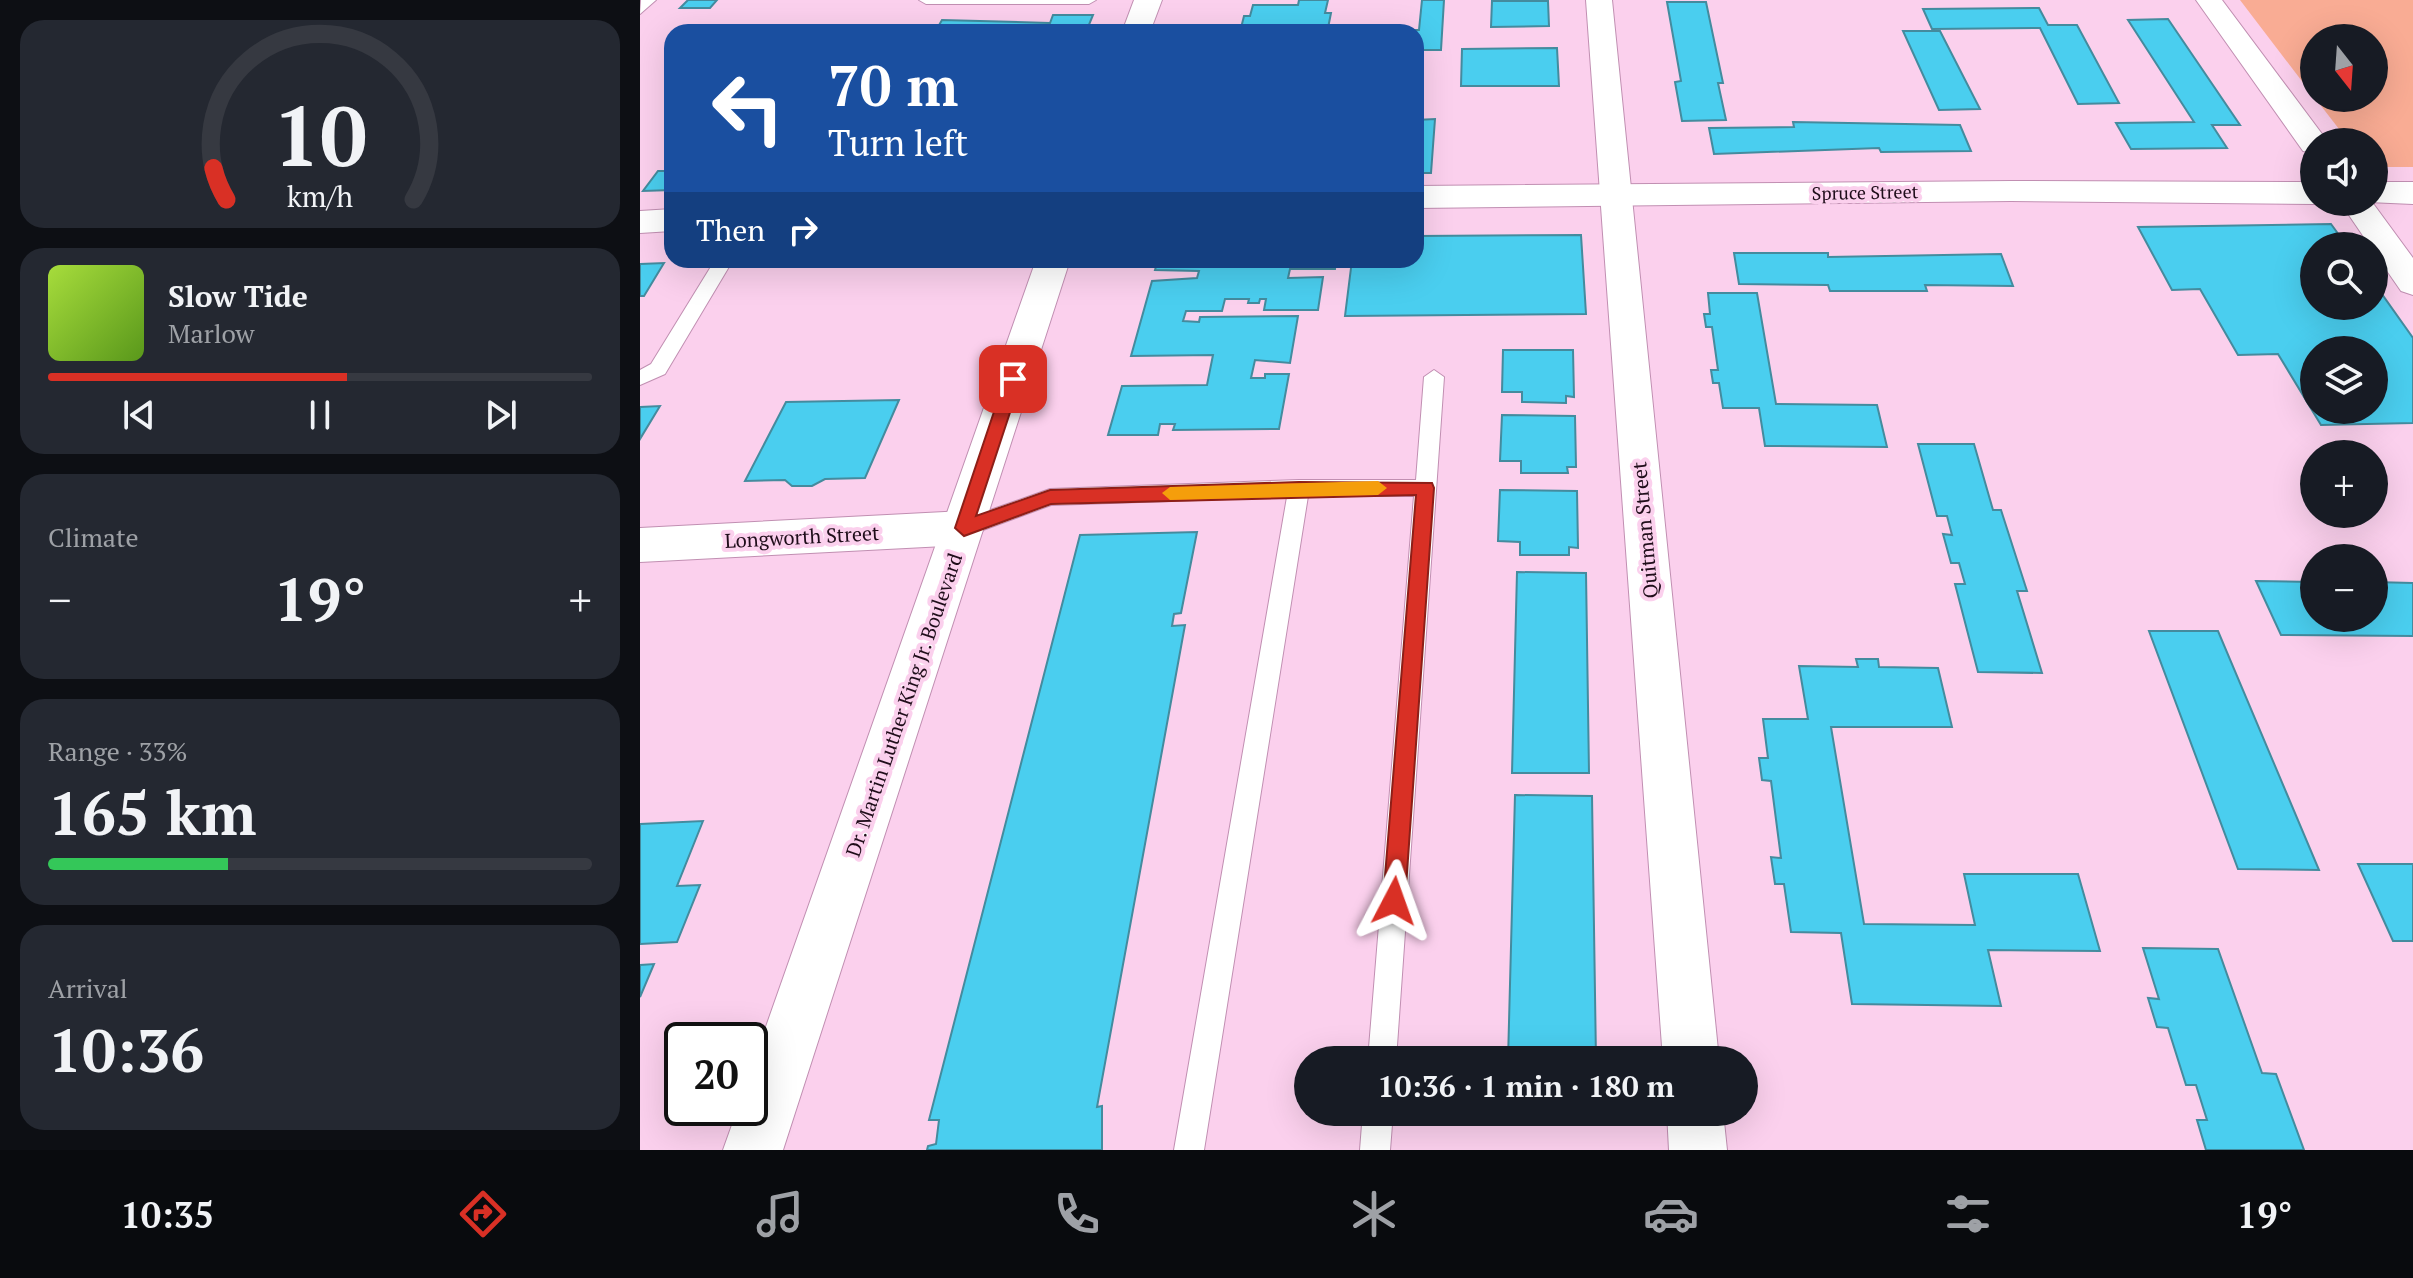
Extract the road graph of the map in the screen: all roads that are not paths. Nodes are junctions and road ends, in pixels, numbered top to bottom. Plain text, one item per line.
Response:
1 (649, 0) edge
2 (926, 0) edge
3 (1089, 0) edge
4 (1148, 0) edge
5 (1599, 0) edge
6 (2209, 0) edge
7 (640, 10) edge
8 (1139, 24) edge
9 (2302, 128) edge
10 (2300, 193) edge
11 (2388, 193) edge
12 (2413, 193) edge
13 (1616, 195) junction
14 (1424, 197) edge
15 (2366, 216) edge
16 (664, 220) edge
17 (640, 222) edge
18 (719, 268) edge
19 (1050, 268) edge
20 (2413, 283) edge
21 (1434, 377) dead end
22 (640, 378) edge
23 (1299, 488) junction
24 (1426, 488) junction
25 (964, 528) junction
26 (640, 545) edge
27 (1383, 1046) edge
28 (1690, 1046) edge
29 (1377, 1126) edge
30 (1696, 1126) edge
31 (753, 1150) edge
32 (1189, 1150) edge
33 (1375, 1150) edge
34 (1698, 1150) edge

1 - 7 lane
2 - 3 lane
4 - 8 main road
5 - 13 street, Quitman Street
6 - 9 street
10 - 13 main road, Spruce Street
11 - 12 main road
13 - 14 main road, Spruce Street
13 - 28 street, Quitman Street
15 - 20 street
16 - 17 main road
18 - 22 lane
19 - 25 main road, Dr. Martin Luther King Jr. Boulevard
21 - 24 lane
23 - 24 lane
23 - 25 lane
23 - 32 lane
24 - 27 lane
25 - 26 street, Longworth Street
25 - 31 main road, Dr. Martin Luther King Jr. Boulevard
29 - 33 lane
30 - 34 street

